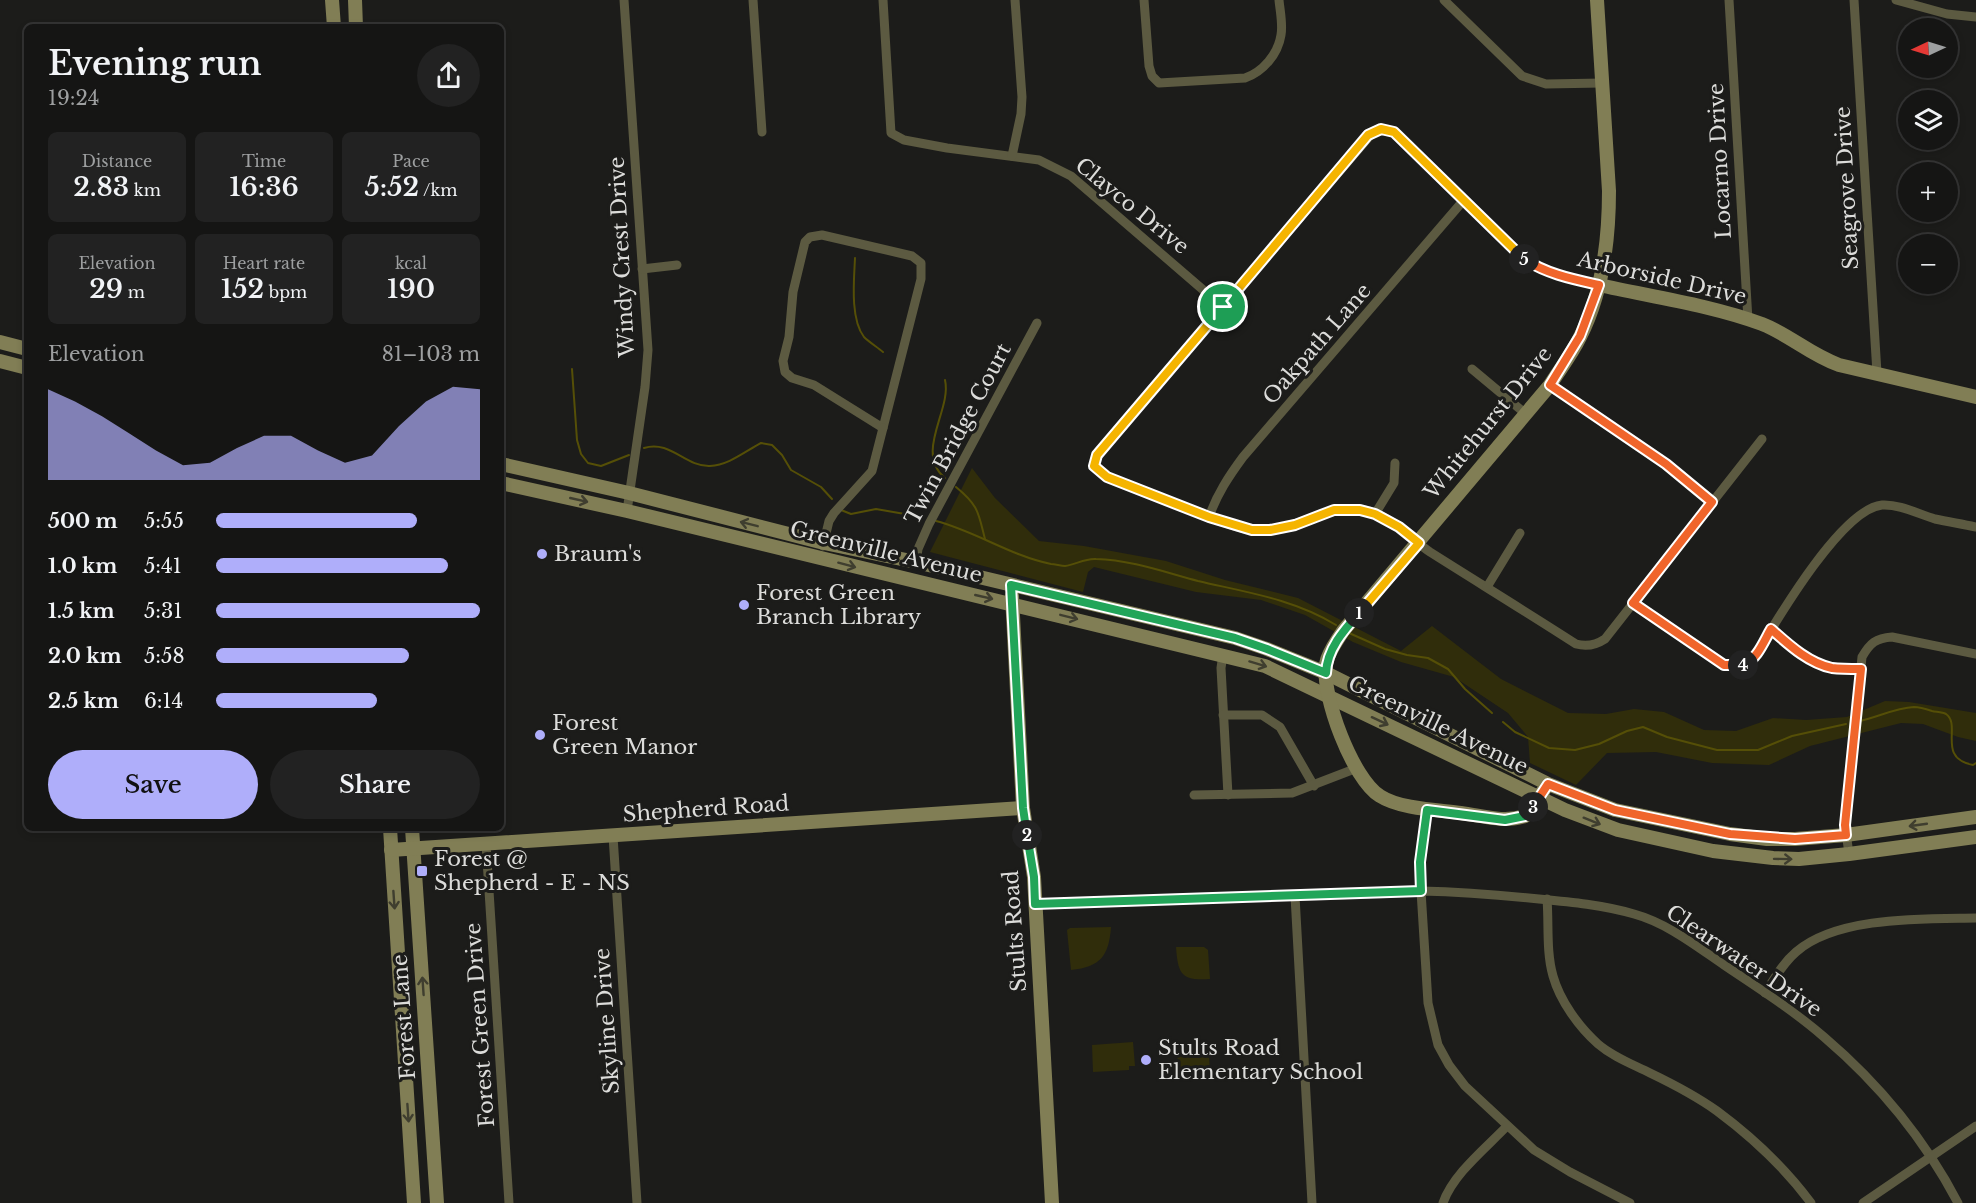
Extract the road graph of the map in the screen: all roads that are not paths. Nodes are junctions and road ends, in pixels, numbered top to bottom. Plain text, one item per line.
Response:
1 (332, 0) edge
2 (355, 0) edge
3 (624, 0) edge
4 (753, 0) edge
5 (883, 0) edge
6 (1015, 0) edge
7 (1144, 0) edge
8 (1279, 0) edge
9 (1597, 0) edge
10 (1729, 0) edge
11 (1854, 0) edge
12 (1896, 0) edge
13 (1450, 2) edge
14 (1976, 17) edge
15 (334, 24) edge
16 (356, 24) edge
17 (1602, 83) junction
18 (762, 132) dead end
19 (1012, 156) junction
20 (1463, 201) junction
21 (677, 265) dead end
22 (642, 269) junction
23 (1599, 285) junction
24 (1223, 307) junction
25 (1748, 320) junction
26 (1037, 323) dead end
27 (0, 342) edge
28 (24, 348) edge
29 (0, 361) edge
30 (24, 367) edge
31 (1472, 369) dead end
32 (1876, 373) junction
33 (1550, 385) junction
34 (1976, 397) edge
35 (1526, 414) junction
36 (883, 428) junction
37 (1762, 439) dead end
38 (1395, 463) dead end
39 (504, 465) edge
40 (555, 476) junction
41 (504, 480) edge
42 (504, 482) edge
43 (629, 493) junction
44 (1712, 502) junction
45 (627, 511) junction
46 (1375, 514) junction
47 (1209, 517) junction
48 (1976, 527) edge
49 (1520, 533) dead end
50 (824, 543) junction
51 (1419, 543) junction
52 (820, 557) junction
53 (916, 562) junction
54 (1011, 585) junction
55 (1487, 587) junction
56 (1012, 603) junction
57 (1633, 603) junction
58 (1771, 629) junction
59 (1223, 654) junction
60 (1976, 654) edge
61 (1861, 669) junction
62 (1326, 673) junction
63 (1328, 695) junction
64 (1223, 715) junction
65 (1357, 768) junction
66 (1548, 784) junction
67 (1314, 786) junction
68 (1194, 795) dead end
69 (1228, 795) junction
70 (1539, 797) junction
71 (1023, 808) junction
72 (1427, 810) junction
73 (1976, 817) edge
74 (390, 831) edge
75 (412, 831) edge
76 (1846, 835) junction
77 (613, 836) junction
78 (1976, 837) edge
79 (486, 844) junction
80 (414, 849) junction
81 (391, 850) junction
82 (1848, 854) junction
83 (1421, 891) junction
84 (1294, 896) junction
85 (1547, 899) junction
86 (1035, 904) junction
87 (1976, 918) edge
88 (421, 949) junction
89 (398, 950) junction
90 (1765, 993) junction
91 (1507, 1126) junction
92 (1976, 1126) edge
93 (1930, 1157) junction
94 (414, 1203) edge
95 (437, 1203) edge
96 (509, 1203) edge
97 (637, 1203) edge
98 (1052, 1203) edge
99 (1312, 1203) edge
100 (1443, 1203) edge
101 (1630, 1203) edge
102 (1811, 1203) edge
103 (1863, 1203) edge
104 (1958, 1203) edge

1 - 15 main road
2 - 16 main road
3 - 22 street, Windy Crest Drive
4 - 18 street
5 - 19 street, Clayco Drive
6 - 19 street
7 - 8 street
9 - 17 main road, Whitehurst Drive
10 - 25 street, Locarno Drive
11 - 32 street, Seagrove Drive
12 - 14 street
13 - 17 street
17 - 23 main road, Whitehurst Drive
19 - 24 street, Clayco Drive
20 - 23 street, Arborside Drive
20 - 24 street, Arborside Drive
20 - 47 street, Oakpath Lane
21 - 22 street
22 - 43 street, Windy Crest Drive
23 - 25 main road, Arborside Drive
23 - 33 main road, Whitehurst Drive
24 - 47 street
25 - 32 main road, Arborside Drive
26 - 53 street, Twin Bridge Court
27 - 28 main road
29 - 30 main road
31 - 35 street
32 - 34 main road, Arborside Drive
33 - 35 main road, Whitehurst Drive
33 - 44 street
35 - 51 main road, Whitehurst Drive
36 - 36 street
36 - 50 street
37 - 44 street
38 - 46 street
39 - 40 main road, Greenville Avenue
40 - 41 main road
40 - 43 main road, Greenville Avenue
42 -> 45 main road, Greenville Avenue
43 - 45 street, Windy Crest Drive
50 -> 43 main road, Greenville Avenue
44 - 57 street
45 - 52 main road, Greenville Avenue
46 - 47 street
46 - 51 street
48 - 58 street
49 - 55 street
50 - 52 street
50 - 53 main road, Greenville Avenue
51 - 55 street
51 - 62 main road, Whitehurst Drive
52 -> 56 main road, Greenville Avenue
53 - 54 main road, Greenville Avenue
54 - 56 main road, Stults Road
54 - 62 main road, Greenville Avenue
55 - 57 street
56 -> 59 main road, Greenville Avenue
56 - 71 main road, Stults Road
57 - 58 street
58 - 61 street
59 -> 63 main road, Greenville Avenue
59 - 64 street
60 - 61 street
61 - 76 street
62 - 63 main road, Whitehurst Drive
62 - 66 main road, Greenville Avenue
63 - 65 main road, Whitehurst Drive
63 -> 70 main road, Greenville Avenue
64 - 67 street
64 - 69 street
65 - 67 street
65 - 72 main road, Whitehurst Drive
66 - 70 main road, Whitehurst Drive
66 - 76 main road, Greenville Avenue
67 - 69 street
68 - 69 street
70 - 72 main road, Whitehurst Drive
70 -> 82 main road, Greenville Avenue
71 - 77 main road, Shepherd Road
71 - 86 main road, Stults Road
72 - 83 street
73 -> 76 main road, Greenville Avenue
74 - 81 main road, Forest Lane
75 - 80 main road, Forest Lane
76 - 82 street
77 - 79 main road, Shepherd Road
77 - 97 street, Skyline Drive
78 - 82 main road, Greenville Avenue
79 - 80 main road, Shepherd Road
79 - 96 street, Forest Green Drive
80 - 81 main road, Shepherd Road
80 - 88 main road, Forest Lane
81 -> 89 main road, Forest Lane
83 - 84 street, Clearwater Drive
83 - 85 street, Clearwater Drive
83 - 91 street
84 - 86 street, Clearwater Drive
84 - 99 street
85 - 90 street, Clearwater Drive
85 - 102 street
86 - 98 main road, Stults Road
87 - 90 street
88 - 89 main road
95 -> 88 main road, Forest Lane
89 -> 94 main road, Forest Lane
90 - 93 street, Clearwater Drive
91 - 100 street
91 - 101 street
92 - 93 street
93 - 103 street
93 - 104 street, Clearwater Drive

